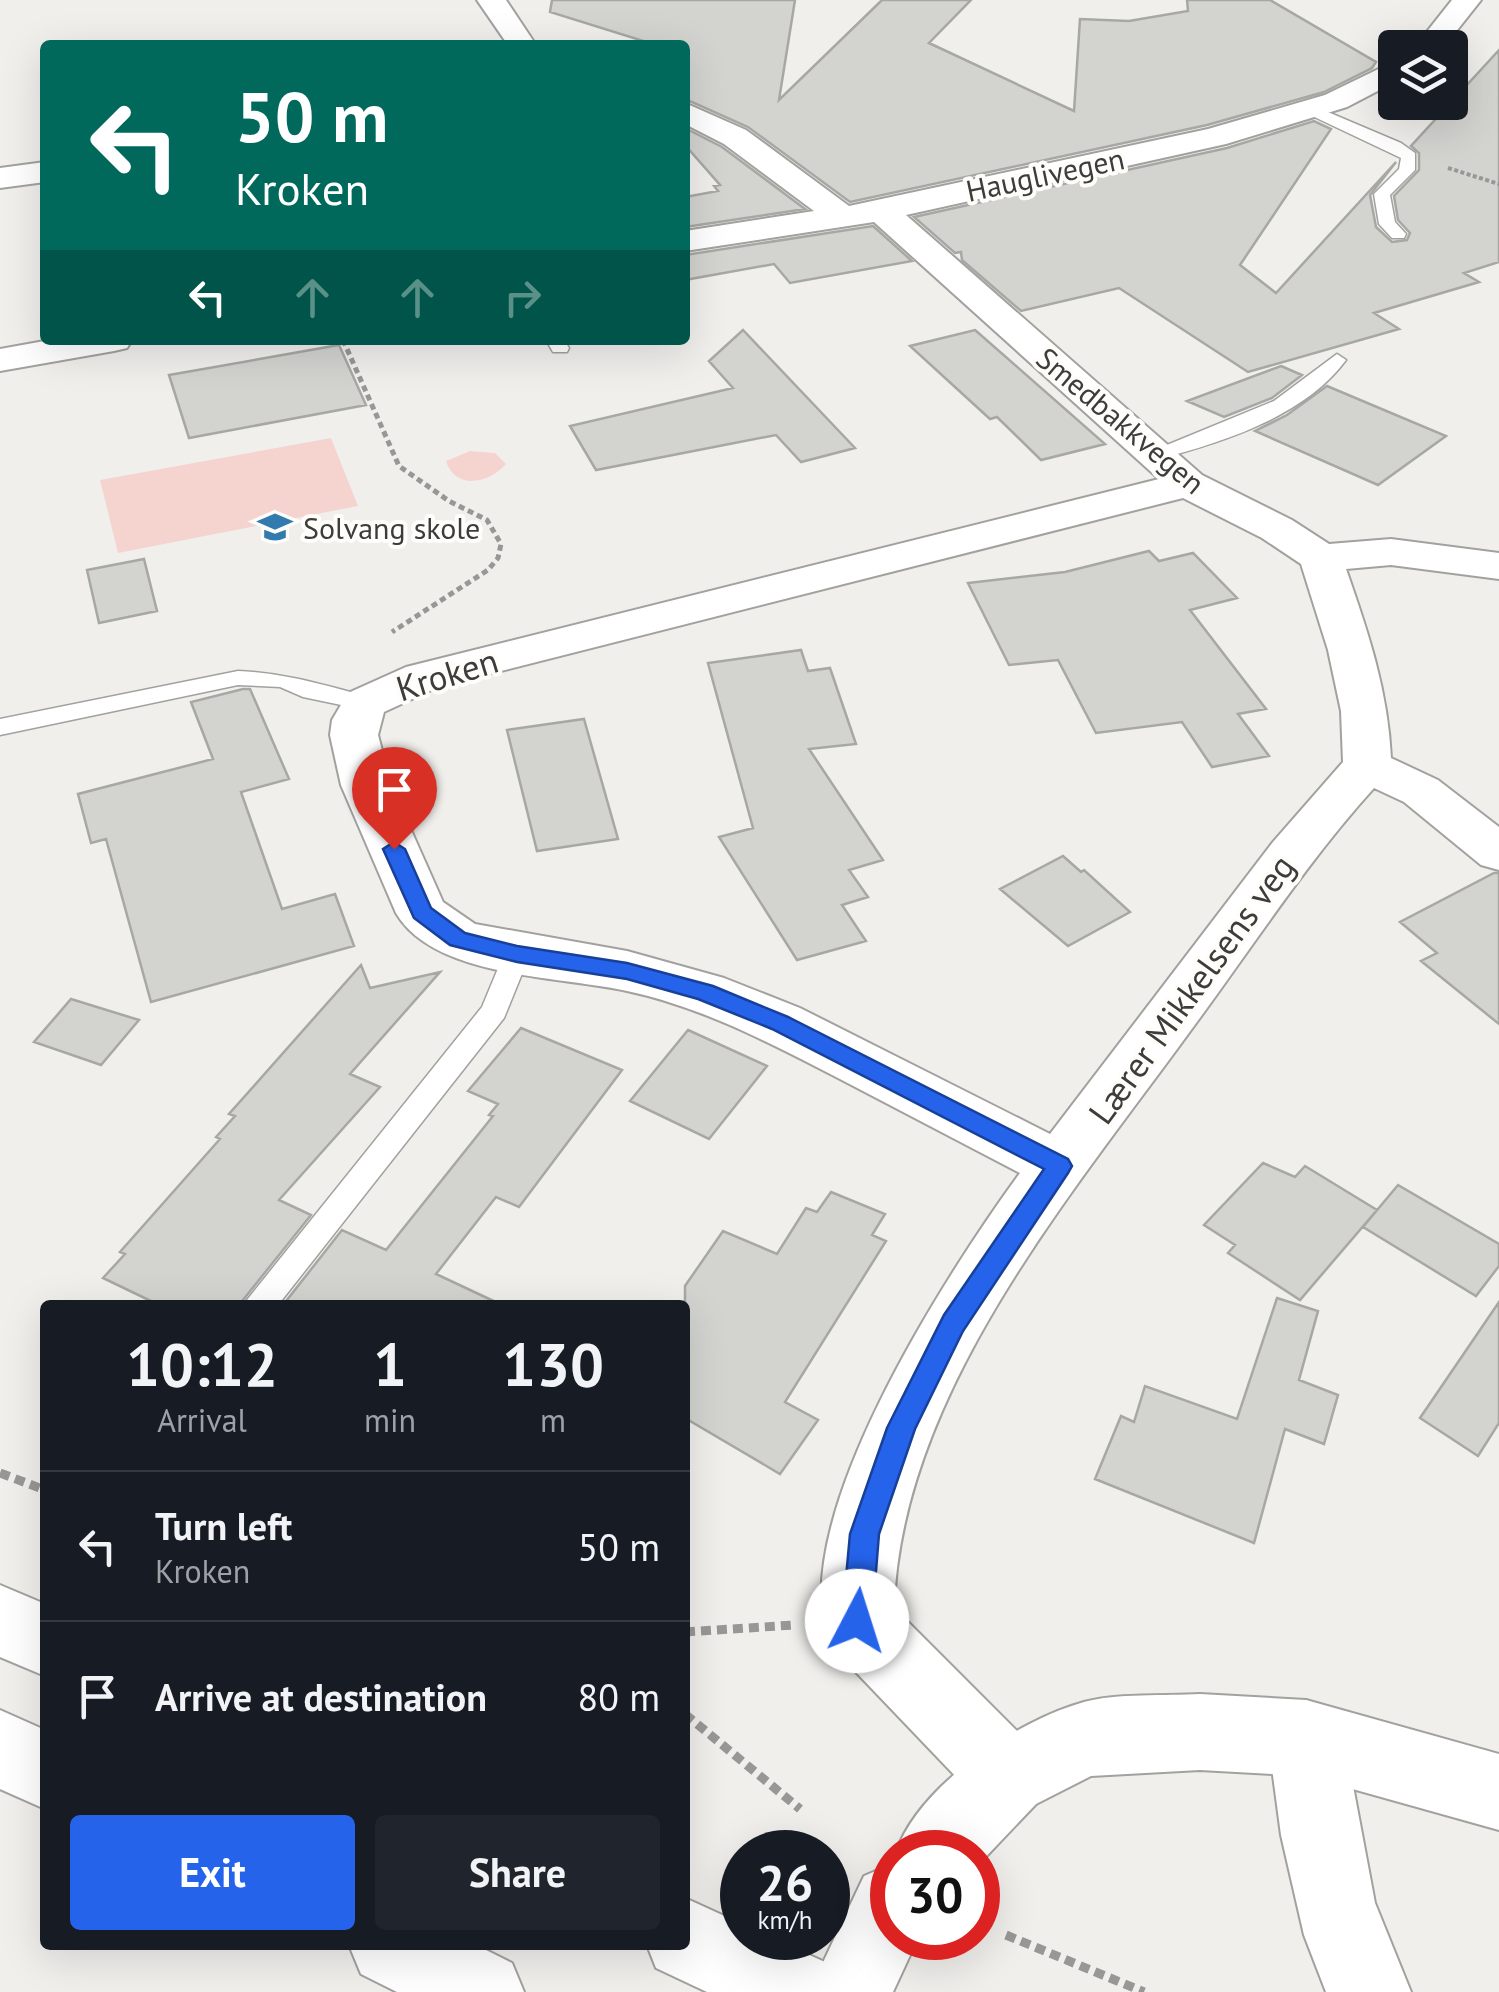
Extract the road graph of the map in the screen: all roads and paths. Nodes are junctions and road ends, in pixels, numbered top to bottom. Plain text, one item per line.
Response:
1 (491, 0) edge
2 (1467, 0) edge
3 (1443, 30) edge
4 (519, 40) edge
5 (1378, 78) edge
6 (1311, 110) junction
7 (690, 114) edge
8 (40, 173) edge
9 (0, 178) edge
10 (862, 214) junction
11 (1398, 234) dead end
12 (690, 241) edge
13 (86, 345) edge
14 (345, 345) edge
15 (0, 360) edge
16 (1337, 360) dead end
17 (1172, 469) junction
18 (1321, 558) junction
19 (1499, 566) edge
20 (379, 640) dead end
21 (365, 703) junction
22 (0, 726) edge
23 (1367, 766) junction
24 (1499, 853) edge
25 (517, 954) junction
26 (1060, 1166) junction
27 (263, 1300) edge
28 (0, 1472) edge
29 (40, 1488) edge
30 (857, 1621) junction
31 (690, 1632) edge
32 (690, 1718) edge
33 (1306, 1738) junction
34 (0, 1748) edge
35 (40, 1768) edge
36 (1008, 1777) junction
37 (1499, 1792) edge
38 (800, 1809) dead end
39 (956, 1830) edge
40 (1006, 1935) dead end
41 (690, 1942) edge
42 (400, 1950) edge
43 (870, 1950) edge
44 (483, 1992) edge
45 (798, 1992) edge
46 (850, 1992) edge
47 (1144, 1992) edge
48 (1370, 1992) edge

1 - 4 street
2 - 3 street
5 - 6 street, Hauglivegen
6 - 10 street, Hauglivegen
6 - 11 lane
7 - 10 street, Smedbakkvegen
8 - 9 street
10 - 12 street, Hauglivegen
10 - 17 street, Smedbakkvegen
13 - 15 street
14 - 20 path
16 - 17 lane
17 - 18 street, Smedbakkvegen
17 - 21 street, Kroken
18 - 19 street
18 - 23 street
21 - 22 lane
21 - 25 street, Kroken
23 - 24 street
23 - 26 street, Lærer Mikkelsens veg
25 - 26 street, Kroken
25 - 27 lane
26 - 30 street, Lærer Mikkelsens veg
28 - 29 path
30 - 31 path
30 - 36 street
32 - 38 path
33 - 36 street
33 - 37 street
33 - 48 street
34 - 35 street
36 - 39 street
40 - 47 path
41 - 45 street
42 - 44 street
43 - 46 street

